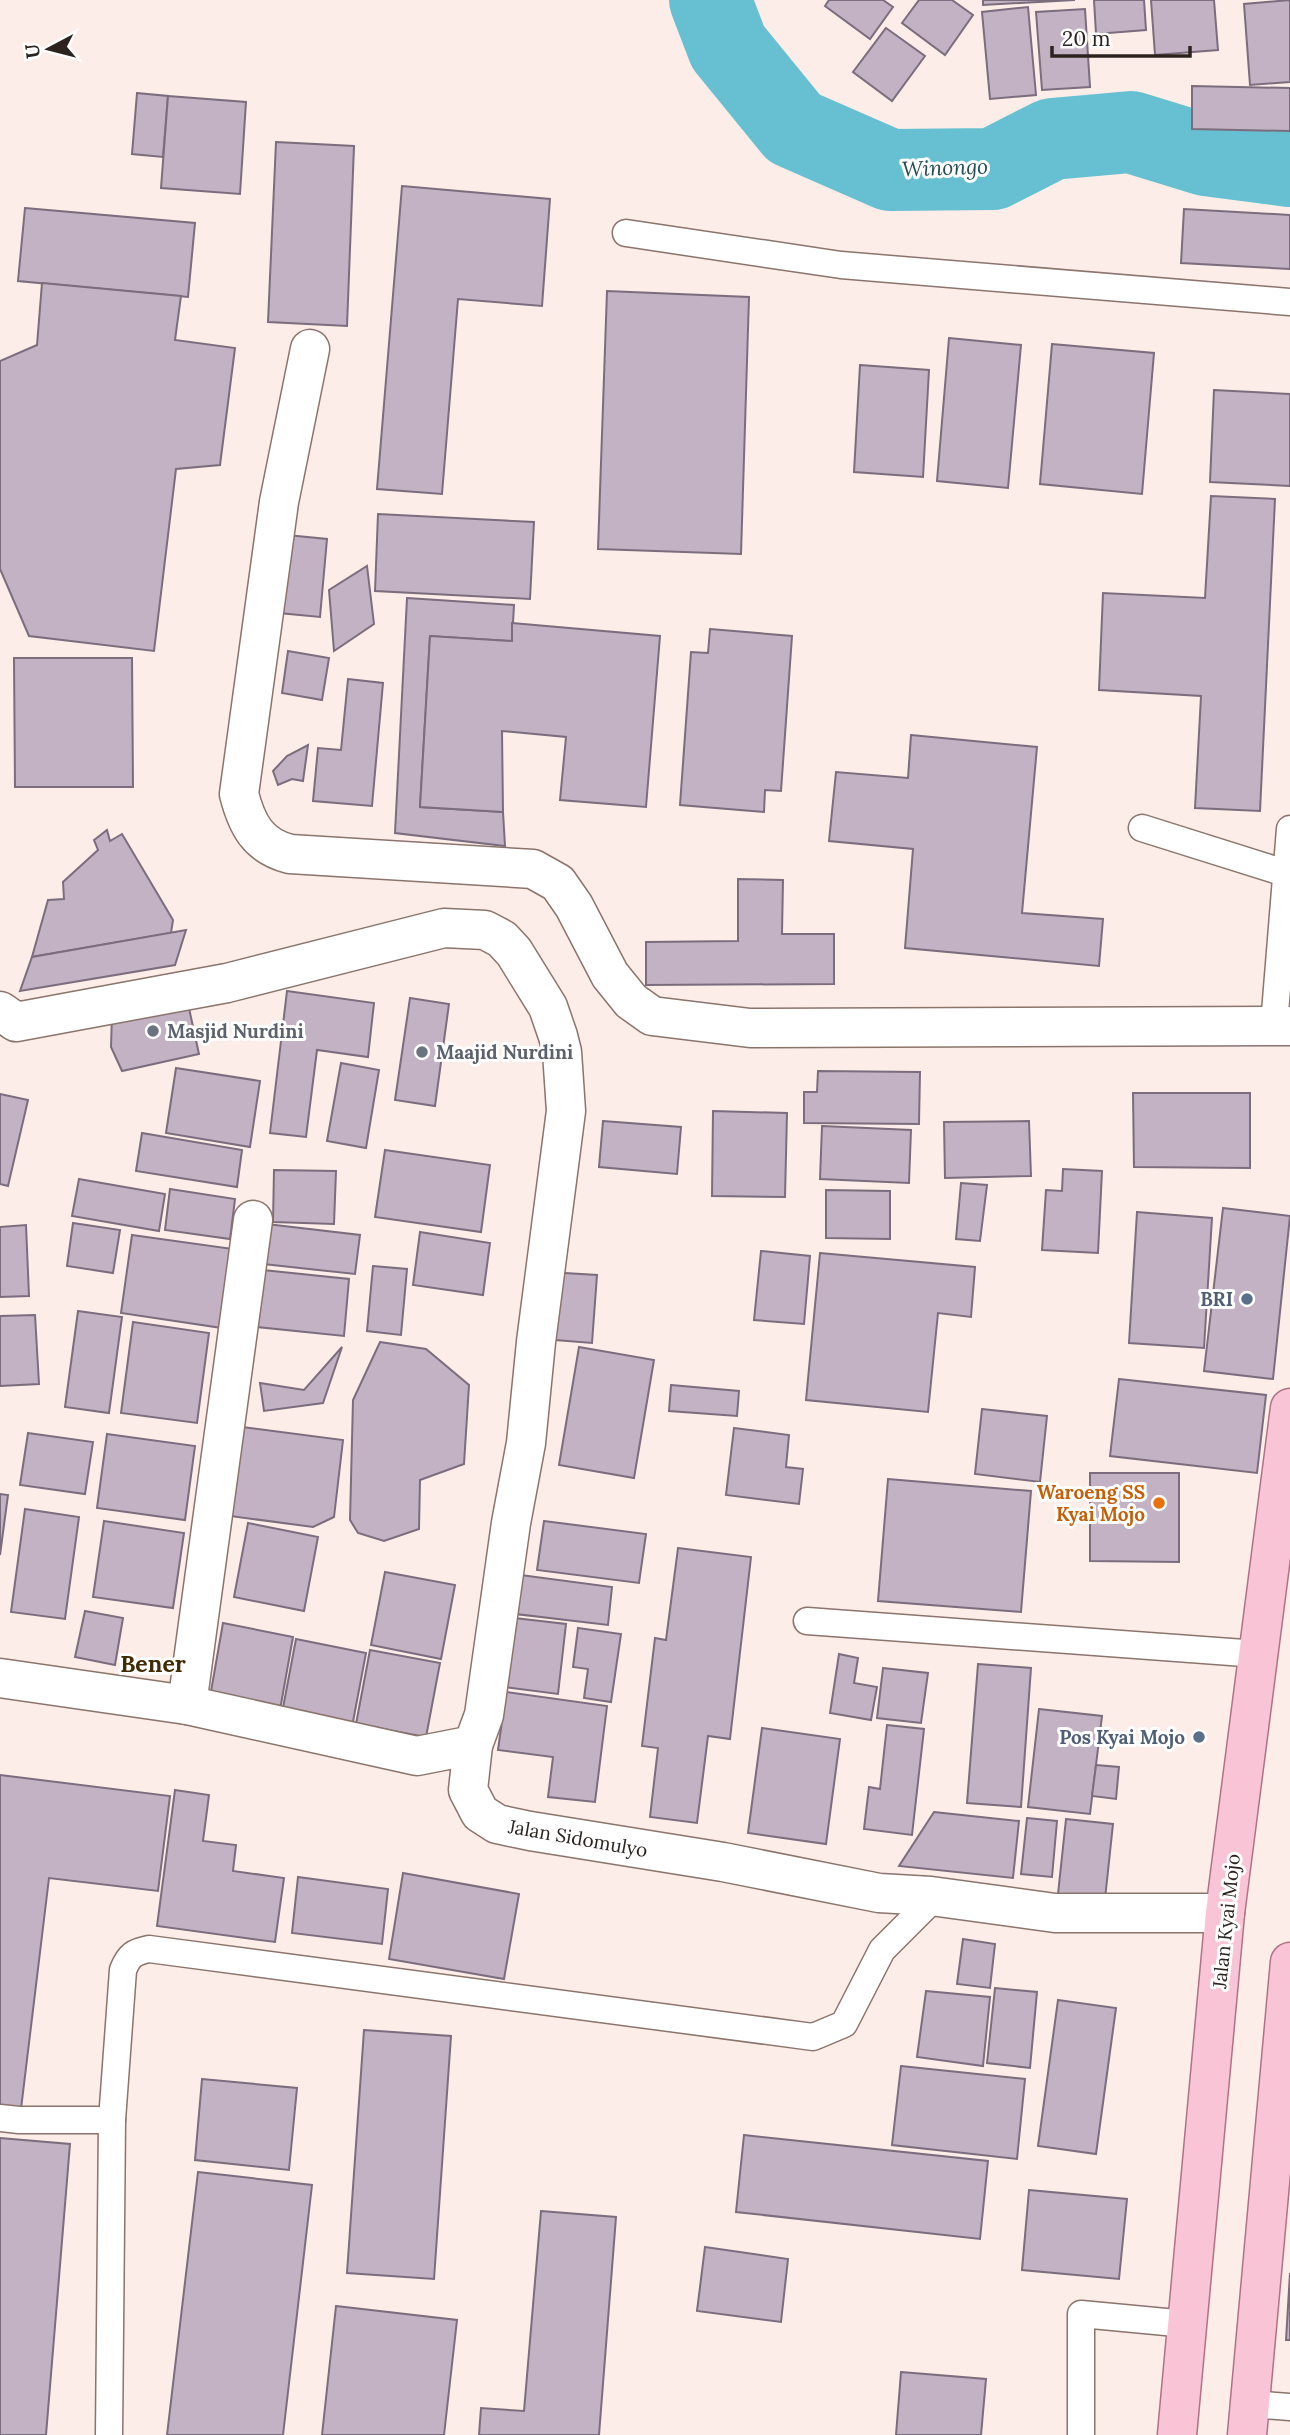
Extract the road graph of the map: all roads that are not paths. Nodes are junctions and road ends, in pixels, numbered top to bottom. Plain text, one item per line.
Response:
1 (626, 233) dead end
2 (1290, 302) edge
3 (310, 349) dead end
4 (1142, 828) dead end
5 (1290, 829) edge
6 (1285, 873) junction
7 (5, 1022) edge
8 (1282, 1026) edge
9 (253, 1220) dead end
10 (1290, 1408) edge
11 (807, 1621) dead end
12 (1258, 1654) junction
13 (0, 1678) edge
14 (187, 1706) junction
15 (473, 1745) junction
16 (931, 1896) junction
17 (1225, 1913) junction
18 (1290, 1962) edge
19 (1287, 2021) edge
20 (0, 2118) edge
21 (112, 2120) junction
22 (1187, 2324) junction
23 (1290, 2407) edge
24 (1248, 2419) edge
25 (109, 2435) edge
26 (1081, 2435) edge
27 (1177, 2435) edge

1 - 2 lane
3 - 8 street
4 - 6 lane
5 - 6 lane
6 - 8 lane
7 - 15 street, Jalan Sidomulyo
9 - 14 street
10 - 12 main road, Jalan Kyai Mojo
11 - 12 lane
12 - 17 main road, Jalan Kyai Mojo
13 - 14 street
14 - 15 street
15 - 16 street, Jalan Sidomulyo
16 - 17 street, Jalan Sidomulyo
16 - 21 lane
17 - 22 main road, Jalan Kyai Mojo
18 - 19 main road
19 - 24 main road
20 - 21 lane
21 - 25 lane
22 - 26 lane
22 - 27 main road, Jalan Kyai Mojo
23 - 24 lane

